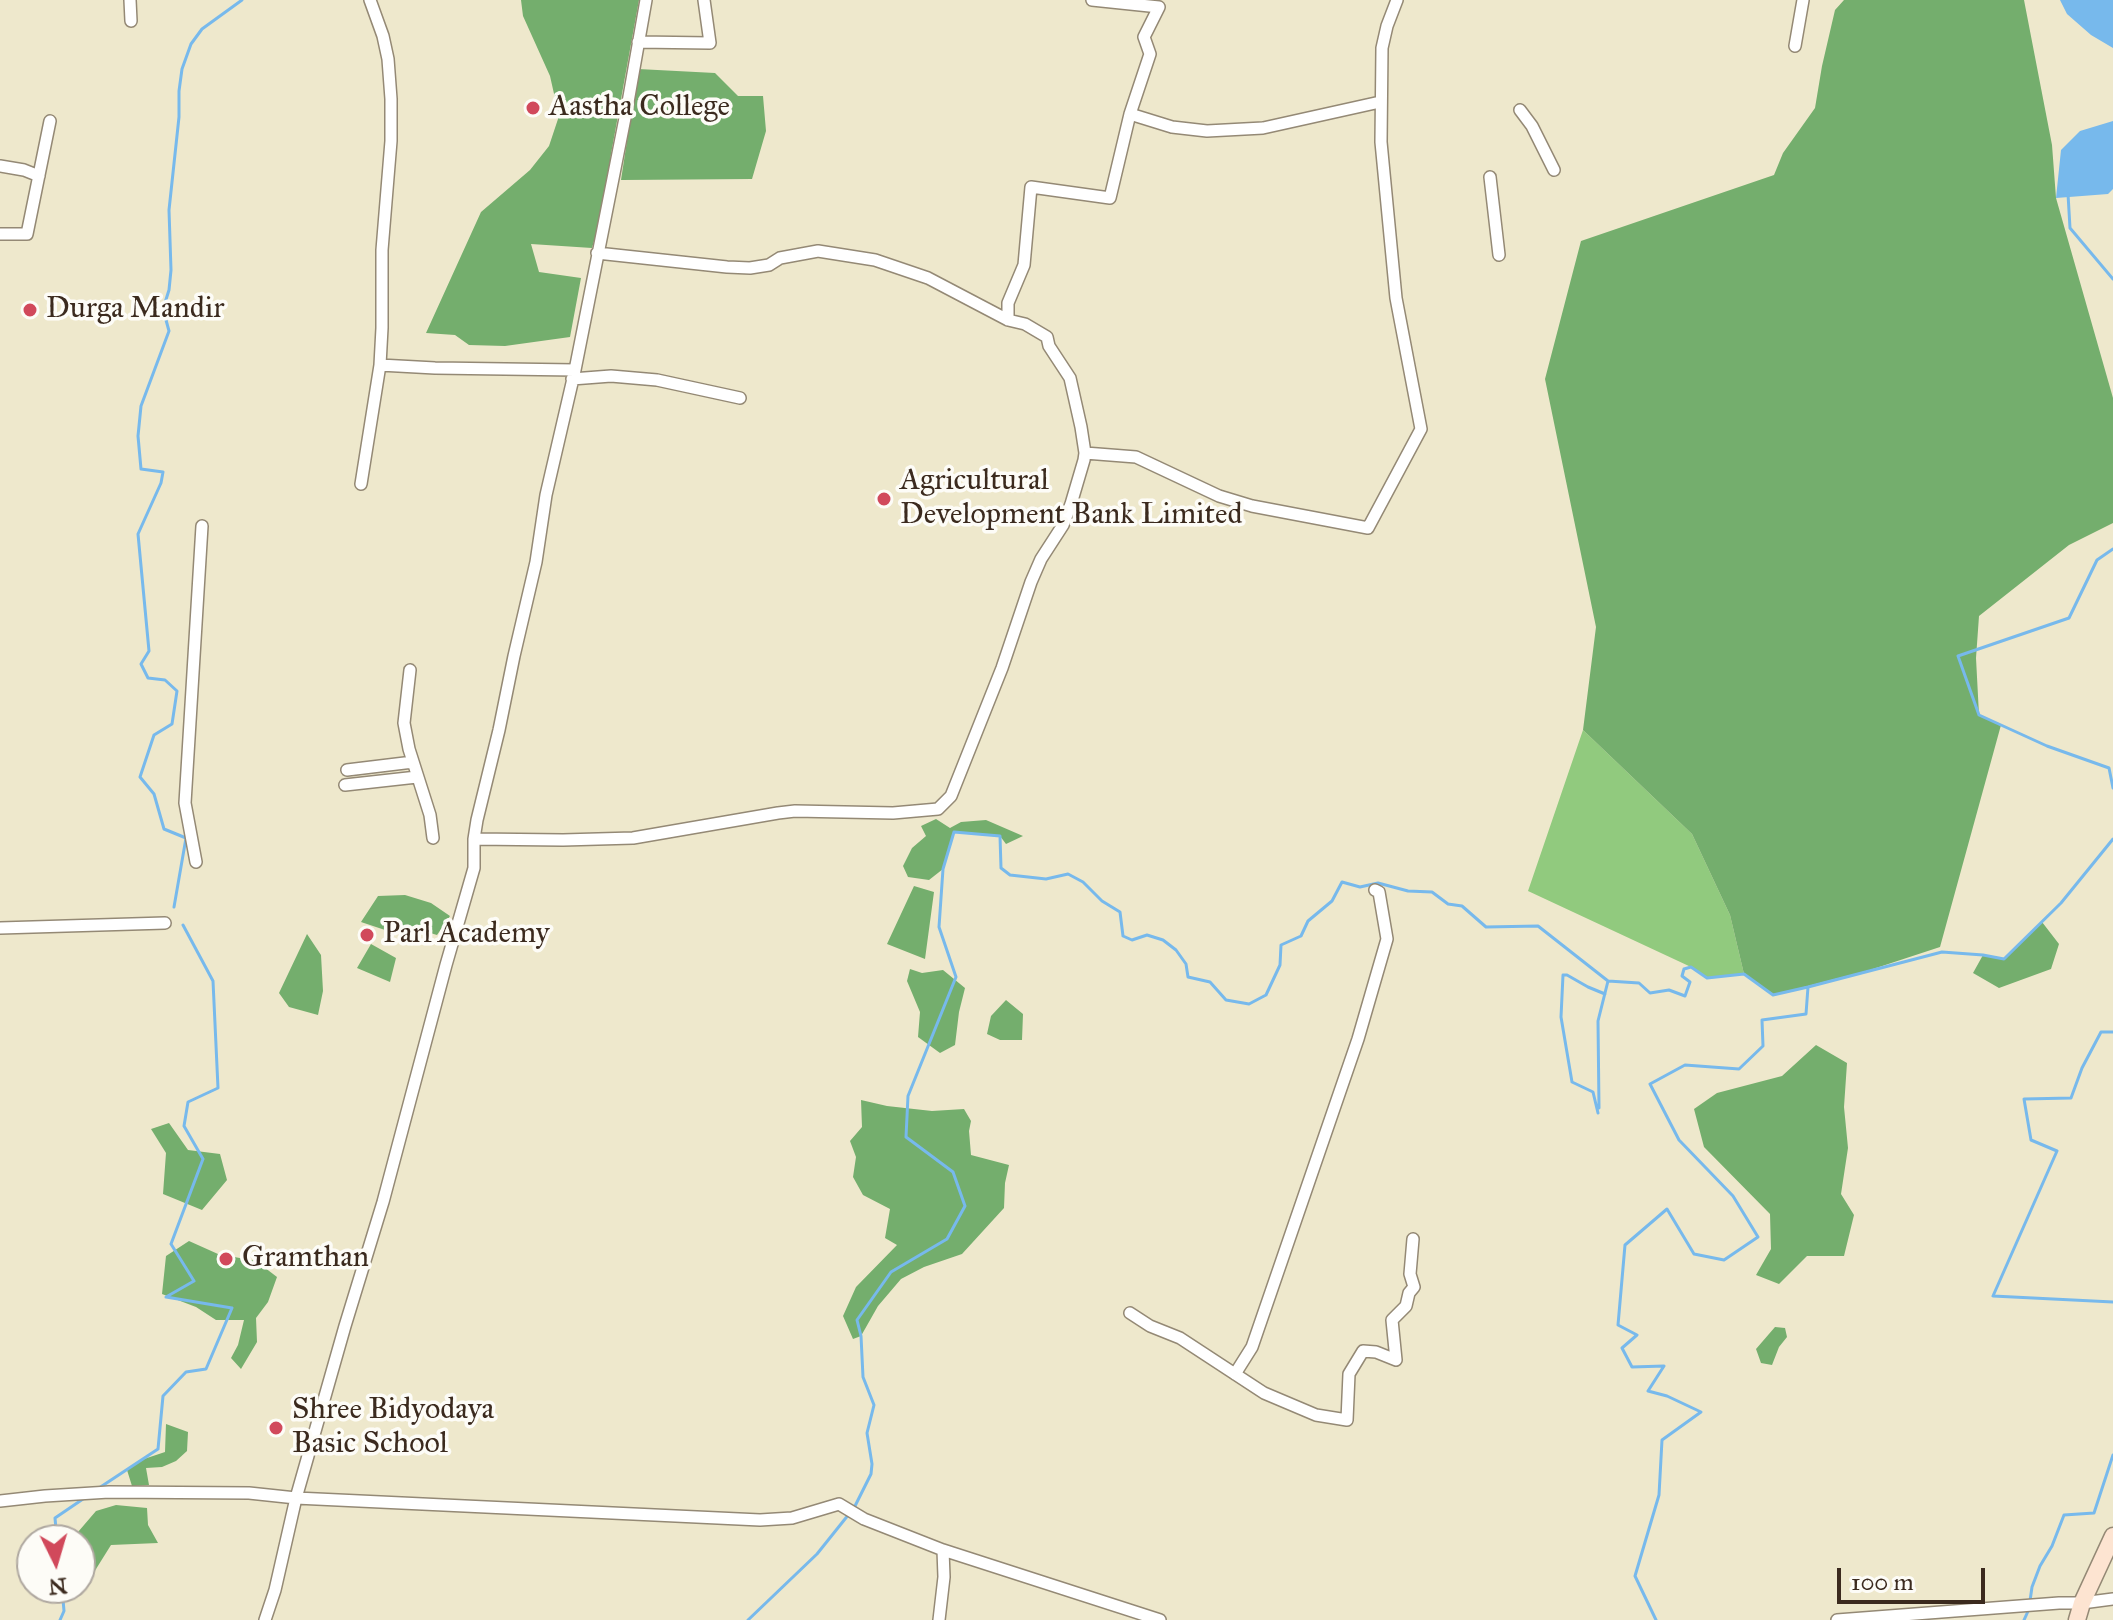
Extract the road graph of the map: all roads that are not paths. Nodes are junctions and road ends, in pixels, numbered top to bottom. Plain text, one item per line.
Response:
1 (130, 0) edge
2 (370, 0) edge
3 (646, 0) edge
4 (704, 0) edge
5 (1092, 0) edge
6 (1408, 0) edge
7 (1803, 0) edge
8 (1395, 2) edge
9 (131, 21) dead end
10 (638, 42) junction
11 (1795, 46) dead end
12 (1380, 102) junction
13 (1520, 110) dead end
14 (1130, 114) junction
15 (50, 121) dead end
16 (0, 166) edge
17 (1554, 170) dead end
18 (39, 176) junction
19 (1490, 177) dead end
20 (0, 234) edge
21 (597, 253) junction
22 (1499, 255) dead end
23 (1008, 320) junction
24 (380, 365) junction
25 (573, 375) junction
26 (740, 398) dead end
27 (1085, 453) junction
28 (361, 484) dead end
29 (202, 526) dead end
30 (410, 670) dead end
31 (413, 762) junction
32 (347, 770) dead end
33 (417, 777) junction
34 (345, 785) dead end
35 (433, 838) dead end
36 (474, 839) junction
37 (196, 862) dead end
38 (1375, 890) dead end
39 (165, 923) dead end
40 (0, 928) edge
41 (1413, 1239) dead end
42 (1130, 1313) dead end
43 (1235, 1374) junction
44 (296, 1498) junction
45 (0, 1501) edge
46 (2113, 1536) edge
47 (943, 1550) junction
48 (2113, 1599) edge
49 (2082, 1603) junction
50 (265, 1620) edge
51 (939, 1620) edge
52 (1160, 1620) edge
53 (1837, 1620) edge
54 (2077, 1620) edge

1 - 9 street
2 - 24 street
3 - 10 street
4 - 10 street
5 - 14 street
6 - 8 street
7 - 11 street
8 - 12 street
10 - 21 street
12 - 14 street
12 - 27 street
13 - 17 street
14 - 23 street
15 - 18 street
16 - 18 street
18 - 20 street
19 - 22 street
21 - 23 street
21 - 25 street
23 - 27 street
24 - 25 street
24 - 28 street
25 - 26 street
25 - 36 street
27 - 36 street
29 - 37 street
30 - 31 street
31 - 32 street
31 - 33 street
33 - 34 street
33 - 35 street
36 - 44 street
38 - 43 street
39 - 40 street
41 - 43 street
42 - 43 street
44 - 45 street
44 - 47 street
44 - 50 street
46 - 49 street
47 - 51 street
47 - 52 street
48 - 49 street
49 - 53 street
49 - 54 street

